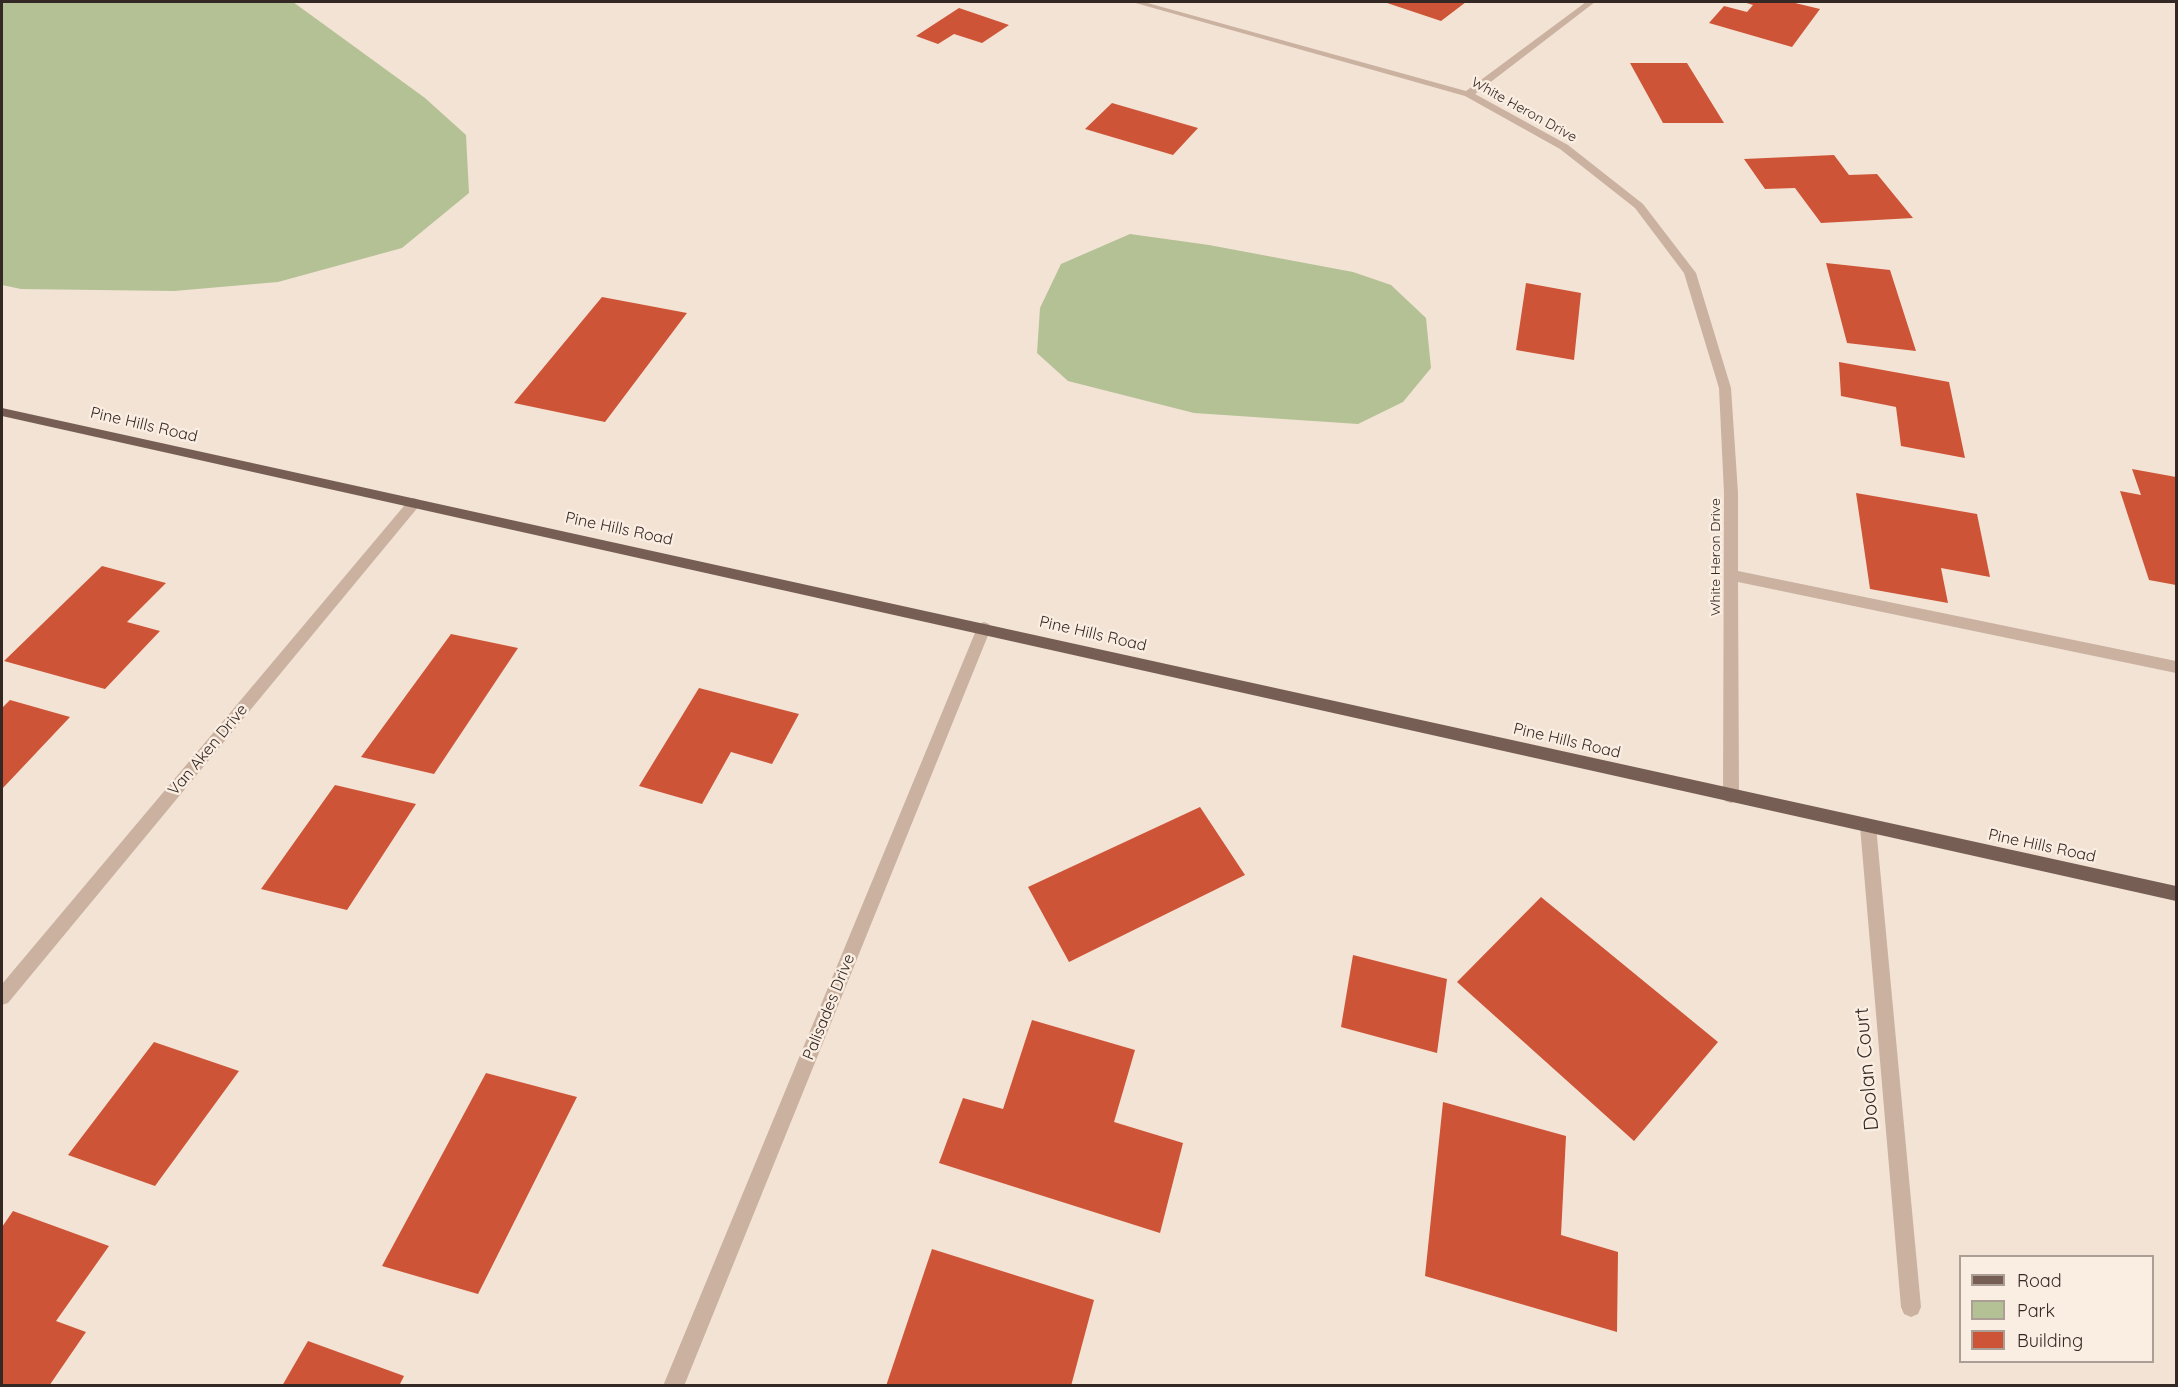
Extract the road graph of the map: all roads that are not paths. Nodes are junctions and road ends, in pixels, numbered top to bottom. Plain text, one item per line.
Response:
1 (1136, 2) edge
2 (1591, 2) edge
3 (1468, 94) junction
4 (2, 412) edge
5 (414, 503) junction
6 (1731, 575) junction
7 (984, 628) junction
8 (2176, 667) edge
9 (1731, 796) junction
10 (1868, 826) junction
11 (2176, 894) edge
12 (2, 998) edge
13 (1911, 1307) dead end
14 (673, 1386) edge

1 - 3 street, White Heron Drive
2 - 3 street
3 - 6 street, White Heron Drive
4 - 5 main road, Pine Hills Road
5 - 7 main road, Pine Hills Road
5 - 12 street, Van Aken Drive
6 - 8 street
6 - 9 street, White Heron Drive
7 - 9 main road, Pine Hills Road
7 - 14 street, Palisades Drive
9 - 10 main road, Pine Hills Road
10 - 11 main road, Pine Hills Road
10 - 13 street, Doolan Court

